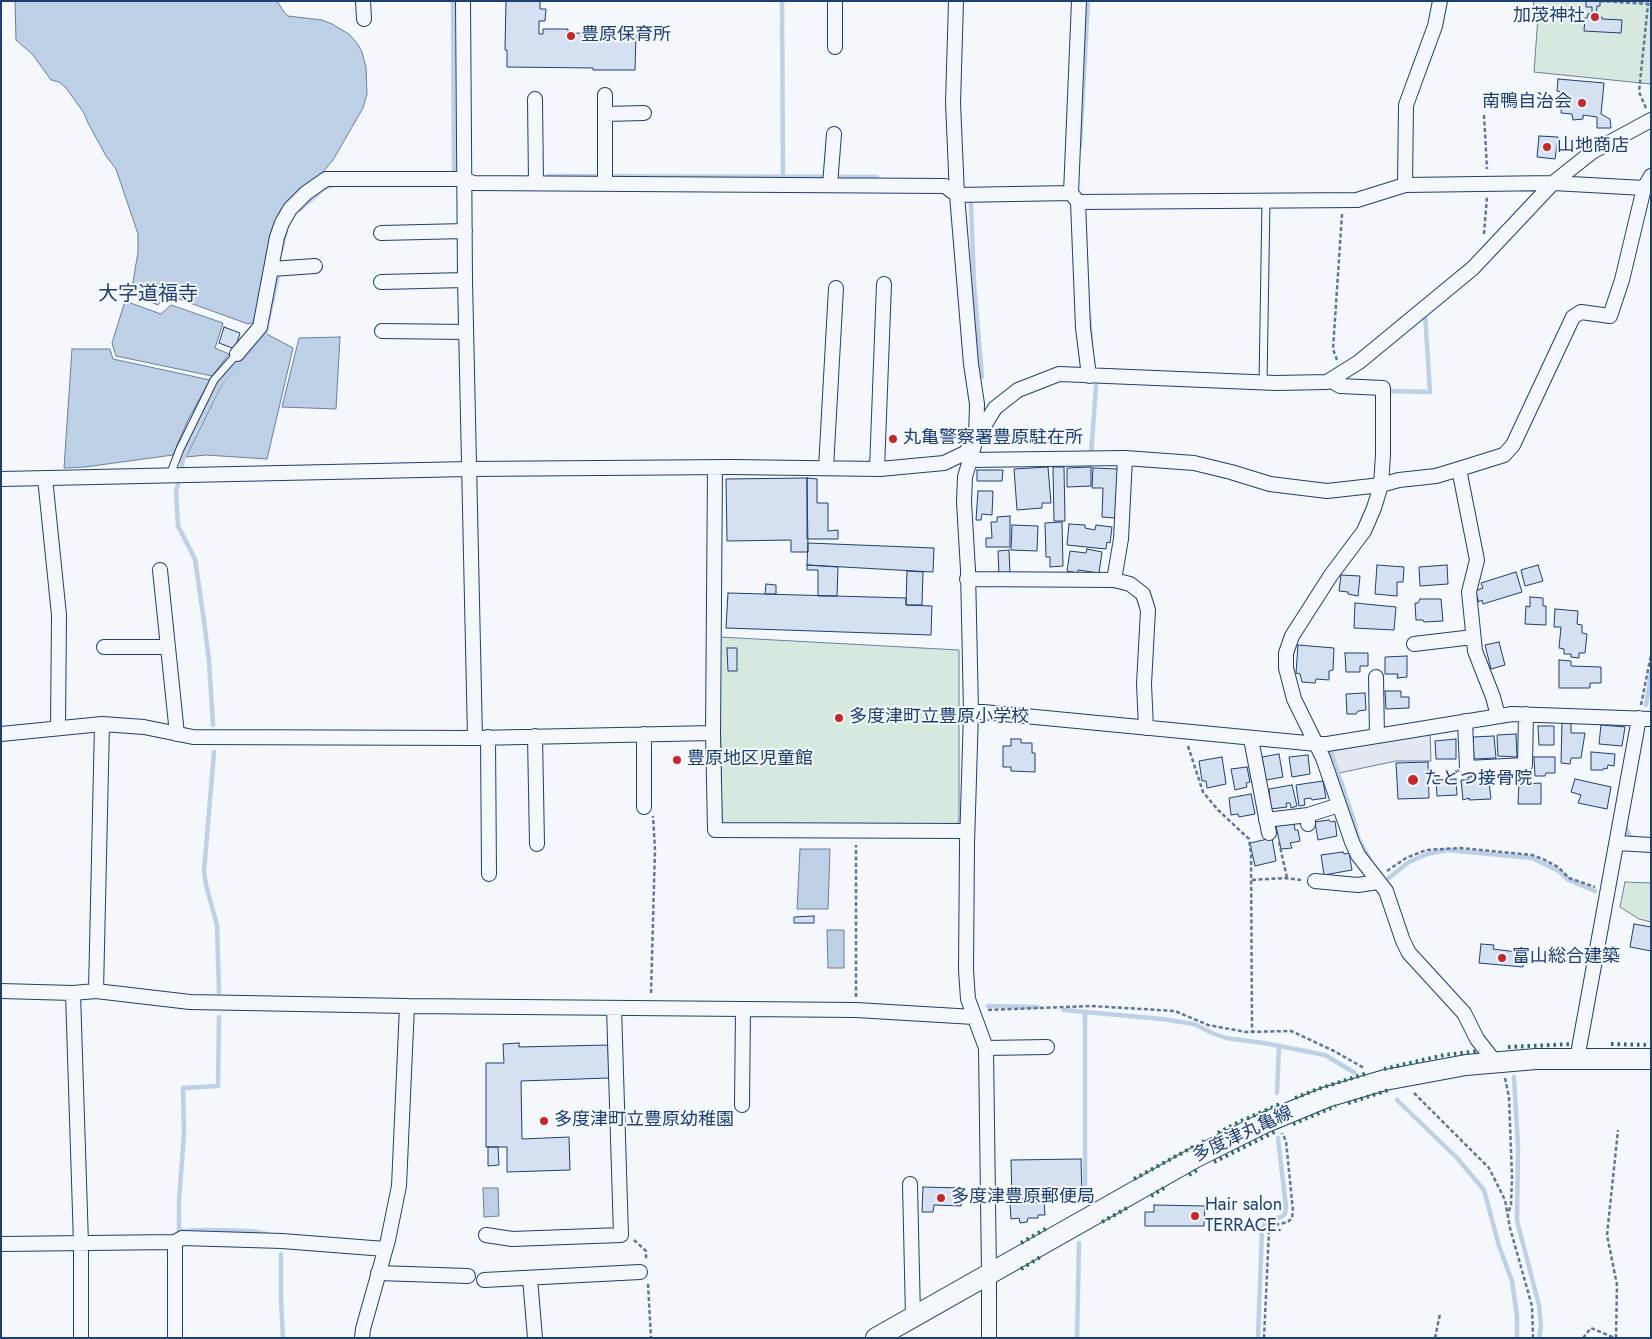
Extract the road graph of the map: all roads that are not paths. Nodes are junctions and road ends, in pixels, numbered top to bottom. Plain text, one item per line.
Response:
1 (363, 1) edge
2 (463, 1) edge
3 (835, 1) edge
4 (956, 1) edge
5 (1078, 1) edge
6 (1440, 1) edge
7 (364, 20) dead end
8 (835, 47) dead end
9 (606, 95) dead end
10 (535, 99) dead end
11 (644, 113) dead end
12 (605, 114) junction
13 (1649, 115) edge
14 (834, 134) dead end
15 (464, 179) junction
16 (605, 179) junction
17 (830, 180) junction
18 (1648, 182) edge
19 (536, 183) junction
20 (1553, 183) junction
21 (1405, 185) junction
22 (957, 195) junction
23 (1074, 198) junction
24 (1266, 201) junction
25 (465, 231) junction
26 (381, 233) dead end
27 (314, 266) dead end
28 (271, 269) junction
29 (465, 280) junction
30 (381, 282) dead end
31 (884, 284) dead end
32 (836, 288) dead end
33 (382, 331) dead end
34 (466, 332) junction
35 (237, 354) joint
36 (1089, 376) junction
37 (1334, 378) junction
38 (1263, 383) junction
39 (976, 439) junction
40 (1125, 458) junction
41 (969, 460) junction
42 (715, 467) junction
43 (826, 468) junction
44 (469, 469) junction
45 (877, 469) junction
46 (1460, 469) junction
47 (170, 475) junction
48 (45, 478) junction
49 (1, 479) edge
50 (1380, 486) junction
51 (160, 570) dead end
52 (968, 579) junction
53 (1114, 580) junction
54 (1473, 637) junction
55 (1414, 644) dead end
56 (104, 647) dead end
57 (168, 647) junction
58 (1376, 677) dead end
59 (971, 712) junction
60 (1526, 714) junction
61 (1498, 716) junction
62 (1645, 718) edge
63 (1465, 721) junction
64 (102, 724) junction
65 (58, 728) junction
66 (1146, 728) junction
67 (713, 732) junction
68 (1, 734) edge
69 (178, 734) junction
70 (644, 734) junction
71 (535, 736) junction
72 (1377, 736) junction
73 (482, 737) junction
74 (1251, 739) junction
75 (1316, 744) junction
76 (1339, 805) junction
77 (644, 807) road end
78 (967, 832) junction
79 (1617, 843) junction
80 (537, 844) dead end
81 (1651, 845) edge
82 (488, 874) dead end
83 (1377, 880) junction
84 (1315, 881) road end
85 (1, 991) edge
86 (96, 991) junction
87 (73, 993) junction
88 (406, 1006) junction
89 (614, 1008) junction
90 (743, 1009) junction
91 (973, 1013) junction
92 (1047, 1047) dead end
93 (986, 1048) junction
94 (1577, 1059) junction
95 (1651, 1059) edge
96 (1495, 1062) junction
97 (742, 1104) dead end
98 (910, 1184) dead end
99 (486, 1235) dead end
100 (175, 1242) junction
101 (1, 1244) edge
102 (81, 1244) junction
103 (385, 1249) junction
104 (640, 1272) dead end
105 (378, 1273) junction
106 (989, 1274) junction
107 (468, 1276) dead end
108 (530, 1278) junction
109 (484, 1280) dead end
110 (913, 1317) junction
111 (81, 1338) edge
112 (175, 1338) edge
113 (362, 1338) edge
114 (535, 1338) edge
115 (876, 1338) edge
116 (988, 1338) edge

1 - 7 street
2 - 15 street
3 - 8 street
4 - 22 street
5 - 23 street
6 - 21 street
9 - 12 street
10 - 19 street
11 - 12 street
12 - 16 street
13 - 20 street
14 - 17 street
15 - 19 street
15 - 25 street
15 - 28 street
16 - 17 street
16 - 19 street
17 - 22 street
18 - 20 street
18 - 46 street
20 - 21 street
20 - 37 street
21 - 24 street
22 - 23 street
22 - 39 street
23 - 24 street
23 - 36 street
24 - 38 lane
25 - 26 street
25 - 29 street
27 - 28 street
28 - 35 street
29 - 30 street
29 - 34 street
31 - 45 street
32 - 43 street
33 - 34 street
34 - 44 street
35 - 47 lane
36 - 38 street
36 - 39 street
37 - 38 street
37 - 50 street
39 - 41 street
39 - 45 street
40 - 41 street
40 - 50 street
40 - 53 street
41 - 52 street
42 - 43 street
42 - 44 street
42 - 67 street
43 - 45 street
44 - 47 street
44 - 73 street
46 - 50 street
46 - 54 street
47 - 48 street
48 - 49 street
48 - 65 street
50 - 75 street
51 - 57 street
52 - 53 street
52 - 59 street
53 - 66 street
54 - 55 street
54 - 61 street
56 - 57 street
57 - 69 street
58 - 72 street
59 - 66 street
59 - 78 street
60 - 61 street
60 - 62 street
60 - 63 street
61 - 63 street
62 - 79 street
63 - 72 street
64 - 65 street
64 - 69 street
64 - 86 street
65 - 68 street
66 - 74 street
67 - 70 street
67 - 78 street
69 - 73 street
70 - 71 street
70 - 77 street
71 - 73 street
71 - 80 street
72 - 75 street
73 - 82 street
74 - 75 street
74 - 76 street
75 - 76 street
76 - 83 street
78 - 91 street
79 - 81 street
79 - 94 street
83 - 84 street
83 - 96 street
85 - 87 street
86 - 87 street
86 - 88 street
87 - 102 street
88 - 89 street
88 - 103 street
89 - 90 street
89 - 99 street
90 - 91 street
90 - 97 street
91 - 93 street
92 - 93 street
93 - 106 street
94 - 95 main road, 多度津丸亀線
94 - 96 main road, 多度津丸亀線
96 - 106 main road, 多度津丸亀線
98 - 110 street
100 - 102 street
100 - 103 street
100 - 112 street
101 - 102 street
102 - 111 street
103 - 105 street
104 - 108 street
105 - 107 street
105 - 113 street
106 - 110 main road, 多度津丸亀線
106 - 116 street
108 - 109 street
108 - 114 street
110 - 115 main road, 多度津丸亀線

